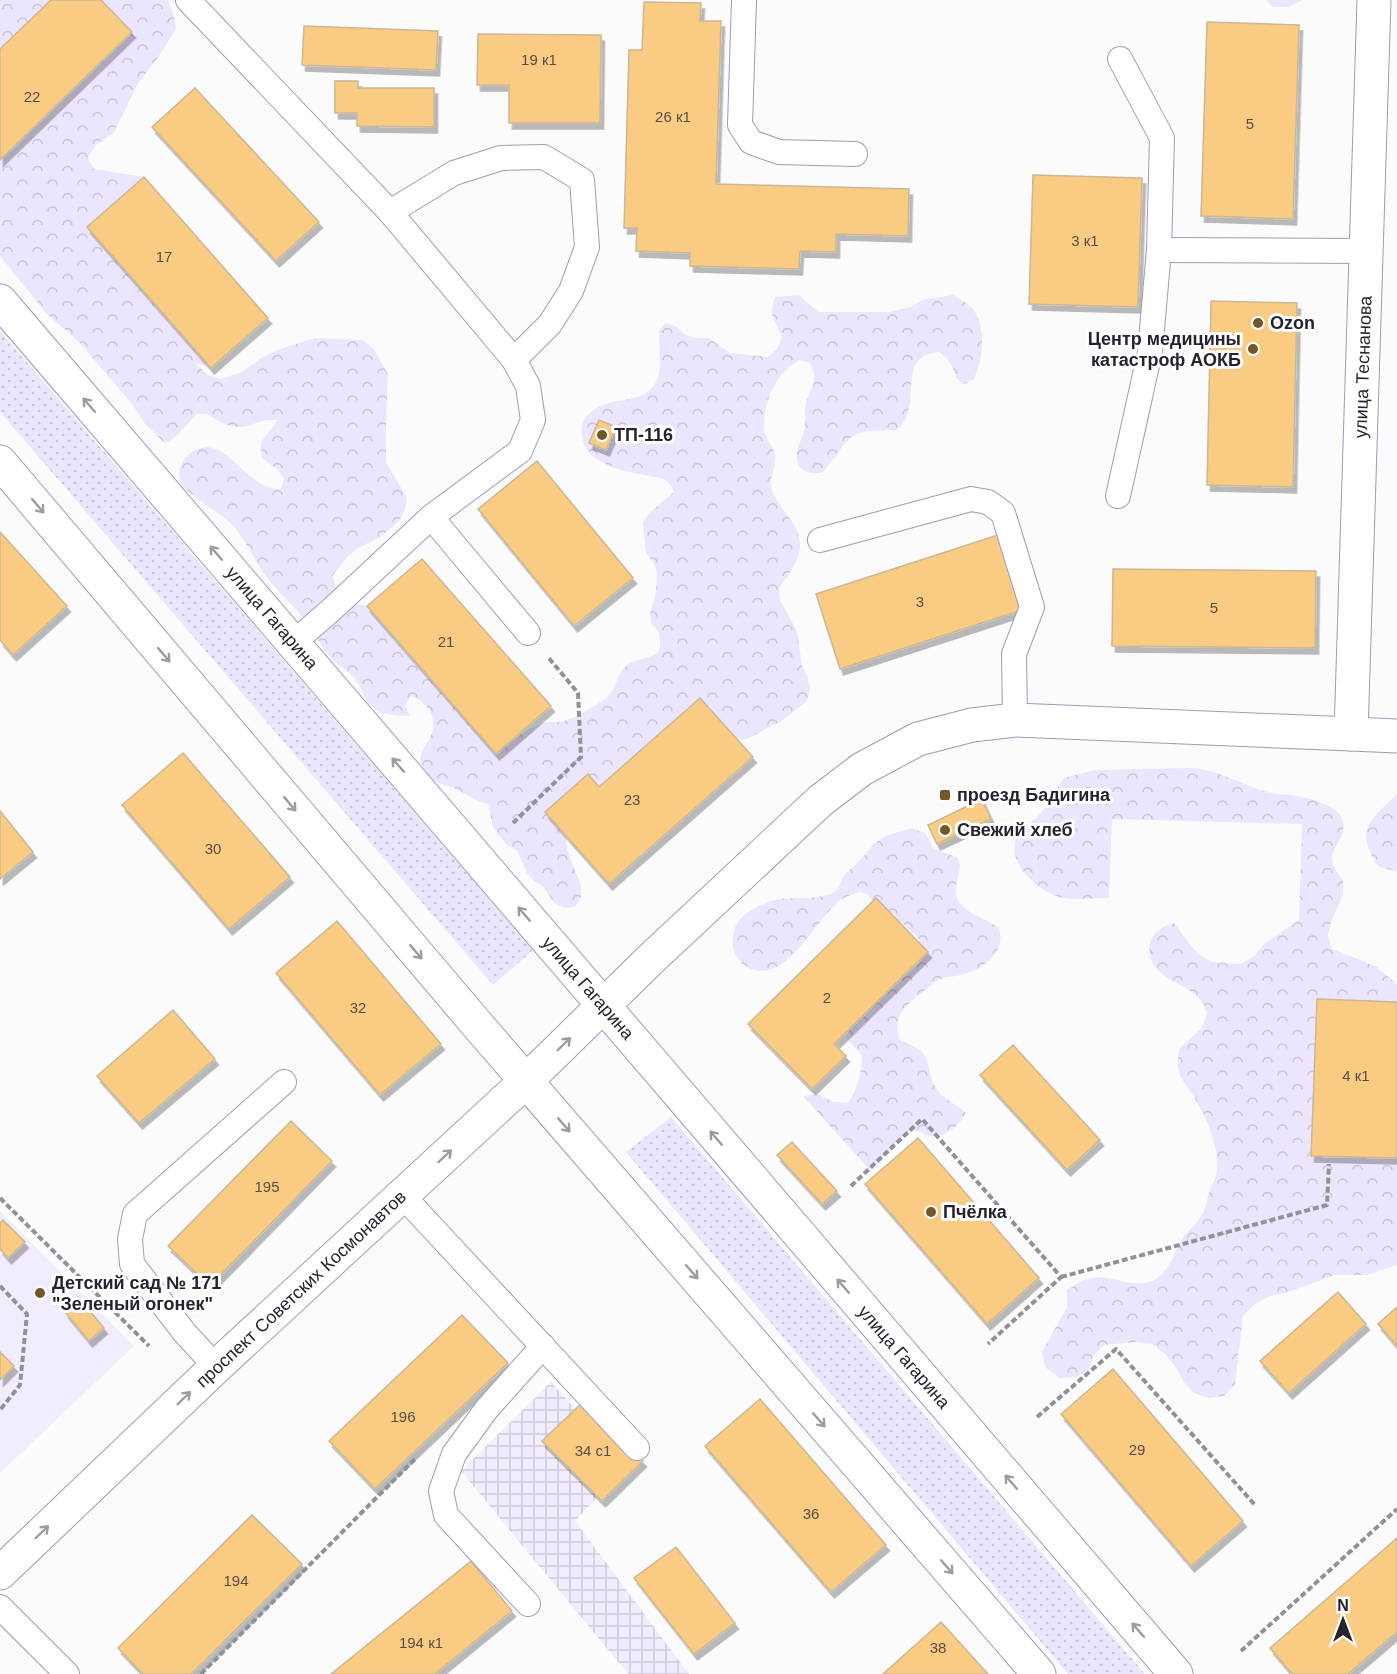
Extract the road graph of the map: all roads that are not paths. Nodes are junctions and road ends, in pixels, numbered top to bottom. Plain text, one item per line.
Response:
1 (188, 0) edge
2 (744, 0) edge
3 (1374, 0) edge
4 (1120, 59) dead end
5 (855, 154) dead end
6 (390, 212) junction
7 (1159, 250) junction
8 (1366, 251) junction
9 (0, 301) edge
10 (514, 360) junction
11 (0, 462) edge
12 (1118, 496) dead end
13 (430, 518) junction
14 (820, 540) dead end
15 (528, 633) road end
16 (293, 643) junction
17 (1015, 720) junction
18 (1351, 734) junction
19 (1397, 736) edge
20 (603, 1006) junction
21 (526, 1081) junction
22 (284, 1082) dead end
23 (402, 1196) junction
24 (543, 1346) junction
25 (216, 1367) junction
26 (637, 1448) dead end
27 (0, 1573) edge
28 (528, 1604) dead end
29 (0, 1607) edge
30 (67, 1674) edge
31 (1039, 1674) edge
32 (1176, 1674) edge

1 - 6 lane
2 - 5 lane
3 - 8 main road, улица Теснанова
4 - 7 lane
6 - 10 lane
6 - 10 lane
7 - 8 lane
7 - 12 lane
8 - 18 main road, улица Теснанова
16 -> 9 main road, улица Гагарина
10 - 13 lane
11 -> 21 main road
13 - 15 lane
13 - 16 lane
14 - 17 lane
20 -> 16 main road, улица Гагарина
17 - 18 main road
17 - 20 main road
18 - 19 main road
21 -> 20 main road, проспект Советских Космонавтов
32 -> 20 main road, улица Гагарина
23 -> 21 main road, проспект Советских Космонавтов
21 -> 31 main road
22 - 25 lane
23 - 24 lane
23 - 25 main road, проспект Советских Космонавтов
24 - 26 lane
24 - 28 lane
27 -> 25 main road, проспект Советских Космонавтов
29 - 30 lane

